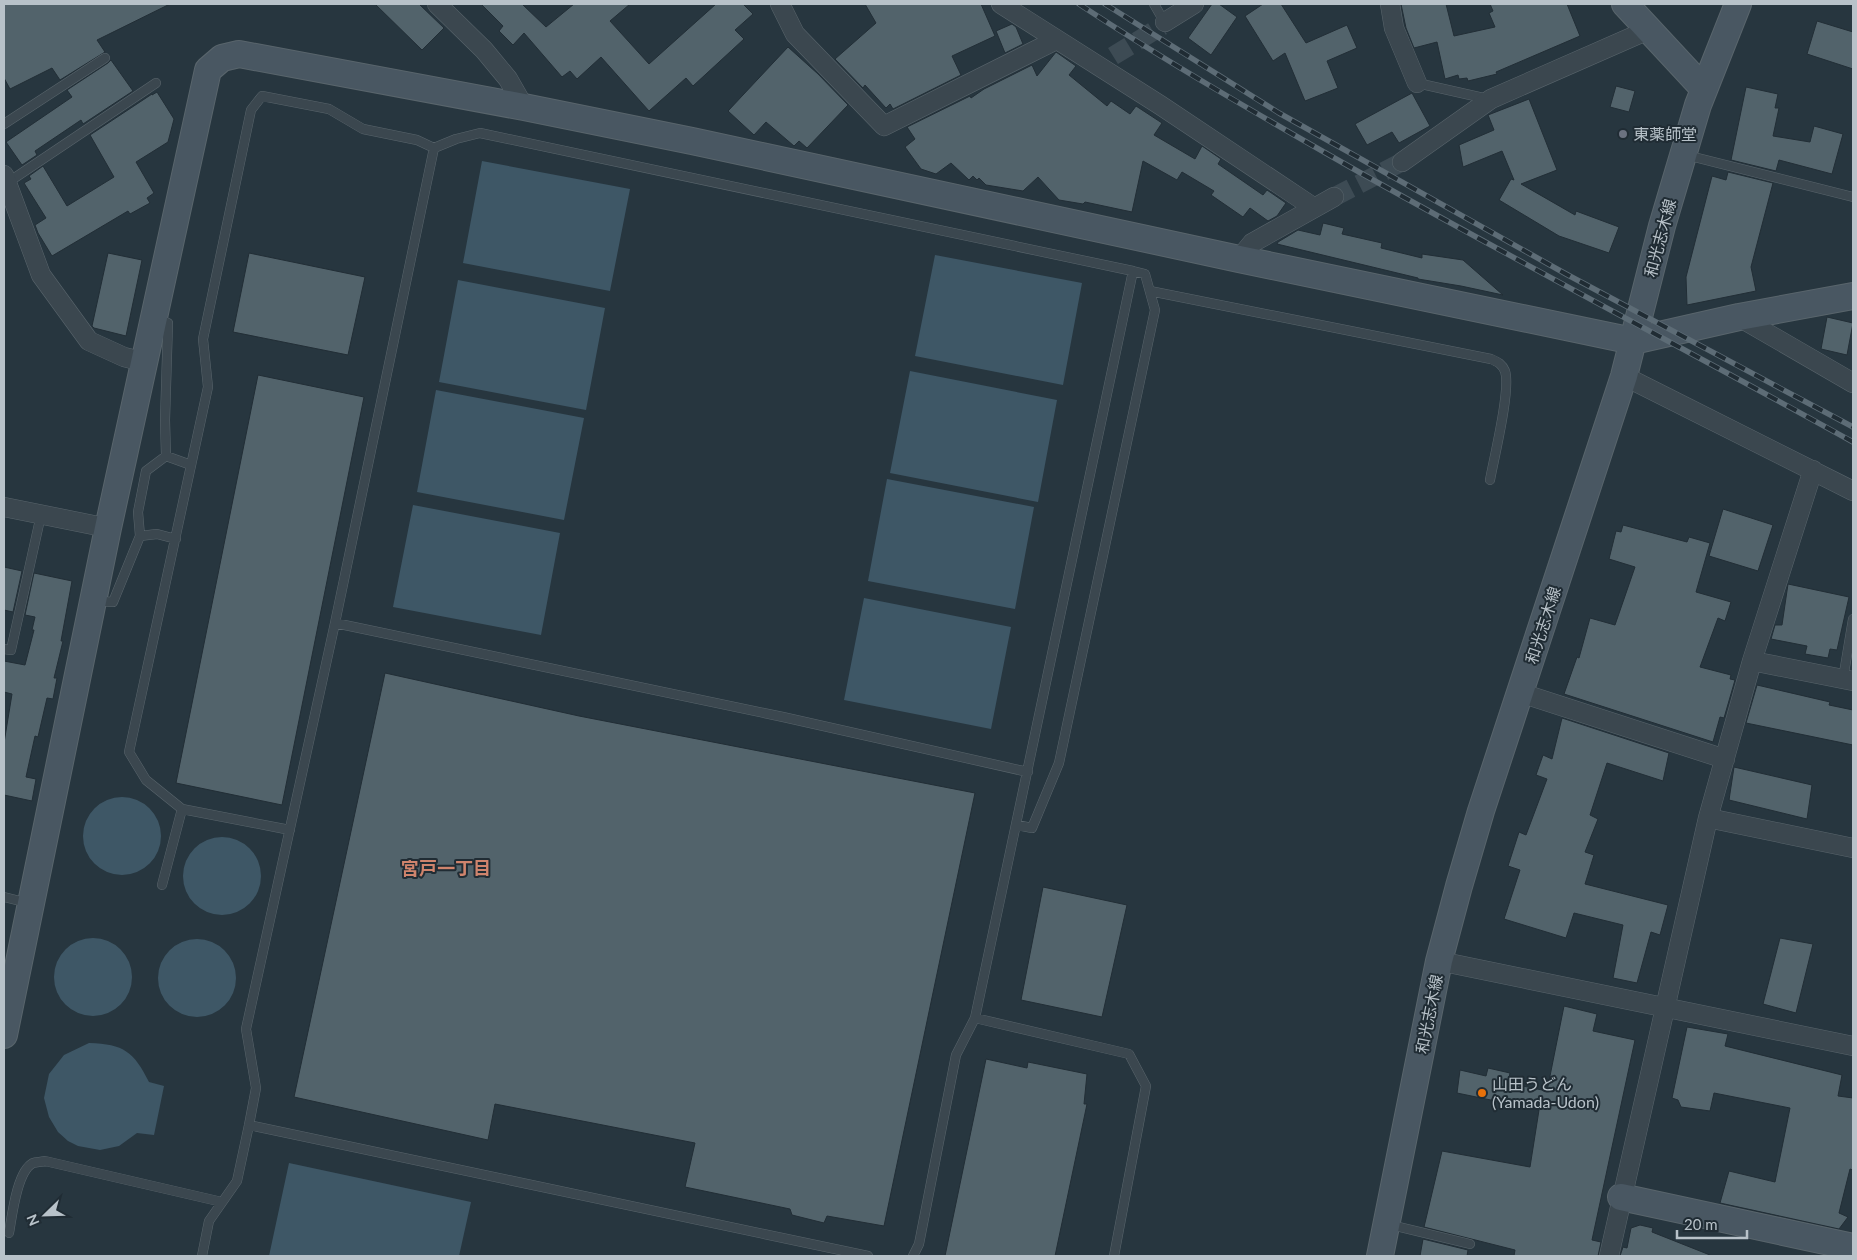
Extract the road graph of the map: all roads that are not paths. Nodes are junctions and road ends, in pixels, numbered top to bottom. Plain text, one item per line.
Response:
1 (437, 4) edge
2 (780, 4) edge
3 (1001, 4) edge
4 (1154, 4) edge
5 (1194, 4) edge
6 (1390, 4) edge
7 (1625, 4) edge
8 (1738, 4) edge
9 (1163, 24) joint
10 (1648, 30) junction
11 (1056, 40) junction
12 (1113, 56) tunnel mouth
13 (105, 58) dead end
14 (1095, 64) junction
15 (156, 82) dead end
16 (1417, 82) joint
17 (1703, 88) junction
18 (1491, 99) junction
19 (524, 107) junction
20 (4, 124) edge
21 (434, 148) junction
22 (1683, 155) junction
23 (1402, 162) tunnel mouth
24 (5, 179) edge
25 (1334, 197) tunnel mouth
26 (1853, 197) edge
27 (1313, 207) junction
28 (1239, 259) junction
29 (1133, 271) junction
30 (1150, 292) junction
31 (1853, 296) edge
32 (154, 316) junction
33 (1739, 317) junction
34 (1633, 341) junction
35 (144, 362) junction
36 (1624, 376) junction
37 (1853, 383) edge
38 (166, 456) junction
39 (191, 465) junction
40 (1813, 470) junction
41 (1490, 480) dead end
42 (1853, 492) edge
43 (4, 508) edge
44 (41, 515) junction
45 (108, 528) junction
46 (140, 536) junction
47 (176, 539) junction
48 (93, 601) junction
49 (1853, 619) edge
50 (335, 623) junction
51 (4, 649) edge
52 (1752, 661) junction
53 (1848, 680) edge
54 (1521, 692) junction
55 (1725, 758) junction
56 (1028, 772) junction
57 (182, 809) junction
58 (1708, 818) junction
59 (1017, 825) junction
60 (290, 830) junction
61 (1853, 848) edge
62 (162, 885) dead end
63 (4, 897) edge
64 (30, 904) junction
65 (1439, 961) junction
66 (8, 992) edge
67 (1664, 1006) junction
68 (975, 1018) junction
69 (4, 1035) edge
70 (1853, 1046) edge
71 (249, 1125) junction
72 (1621, 1197) junction
73 (222, 1202) junction
74 (1386, 1224) junction
75 (8, 1233) dead end
76 (1470, 1244) dead end
77 (1853, 1247) edge
78 (202, 1256) edge
79 (868, 1256) edge
80 (913, 1256) edge
81 (1114, 1256) edge
82 (1380, 1256) edge
83 (1609, 1256) edge

1 - 19 street
2 - 11 street
3 - 11 street
4 - 9 lane
5 - 9 street
6 - 16 street
7 - 10 street
8 - 17 street, 和光志木線
10 - 17 street
10 - 18 street
11 - 14 street
12 - 14 street
13 - 20 lane
14 - 27 street
15 - 24 lane
16 - 18 lane
17 - 22 street, 和光志木線
18 - 23 street
19 - 28 street
19 - 32 street
21 - 29 lane
21 - 39 lane
21 - 50 lane
22 - 26 lane
22 - 34 street, 和光志木線
24 - 35 street
25 - 27 street
27 - 28 street
28 - 34 street
29 - 30 lane
29 - 56 lane
30 - 41 lane
30 - 59 lane
31 - 33 street
32 - 35 street
32 - 38 lane
33 - 34 street
33 - 37 street
34 - 36 street, 和光志木線
35 - 45 street
36 - 40 street
36 - 54 street, 和光志木線
38 - 39 lane
38 - 46 lane
39 - 47 lane
40 - 42 street
40 - 52 street
43 - 44 street
44 - 45 street
44 - 51 lane
45 - 48 street
46 - 47 lane
46 - 48 lane
47 - 57 lane
48 - 64 street
49 - 53 lane
50 - 56 lane
50 - 60 lane
52 - 53 street
52 - 55 street
54 - 55 street
54 - 65 street, 和光志木線
55 - 58 street
56 - 59 lane
57 - 60 lane
57 - 62 lane
58 - 61 street
58 - 67 street
59 - 68 lane
60 - 71 lane
63 - 64 lane
64 - 66 street
65 - 67 street
65 - 74 street, 和光志木線
66 - 69 street
67 - 70 street
67 - 72 street
68 - 80 lane
68 - 81 lane
71 - 73 lane
71 - 79 lane
72 - 77 street
72 - 83 street
73 - 75 lane
73 - 78 lane
74 - 76 lane
74 - 82 street, 和光志木線

